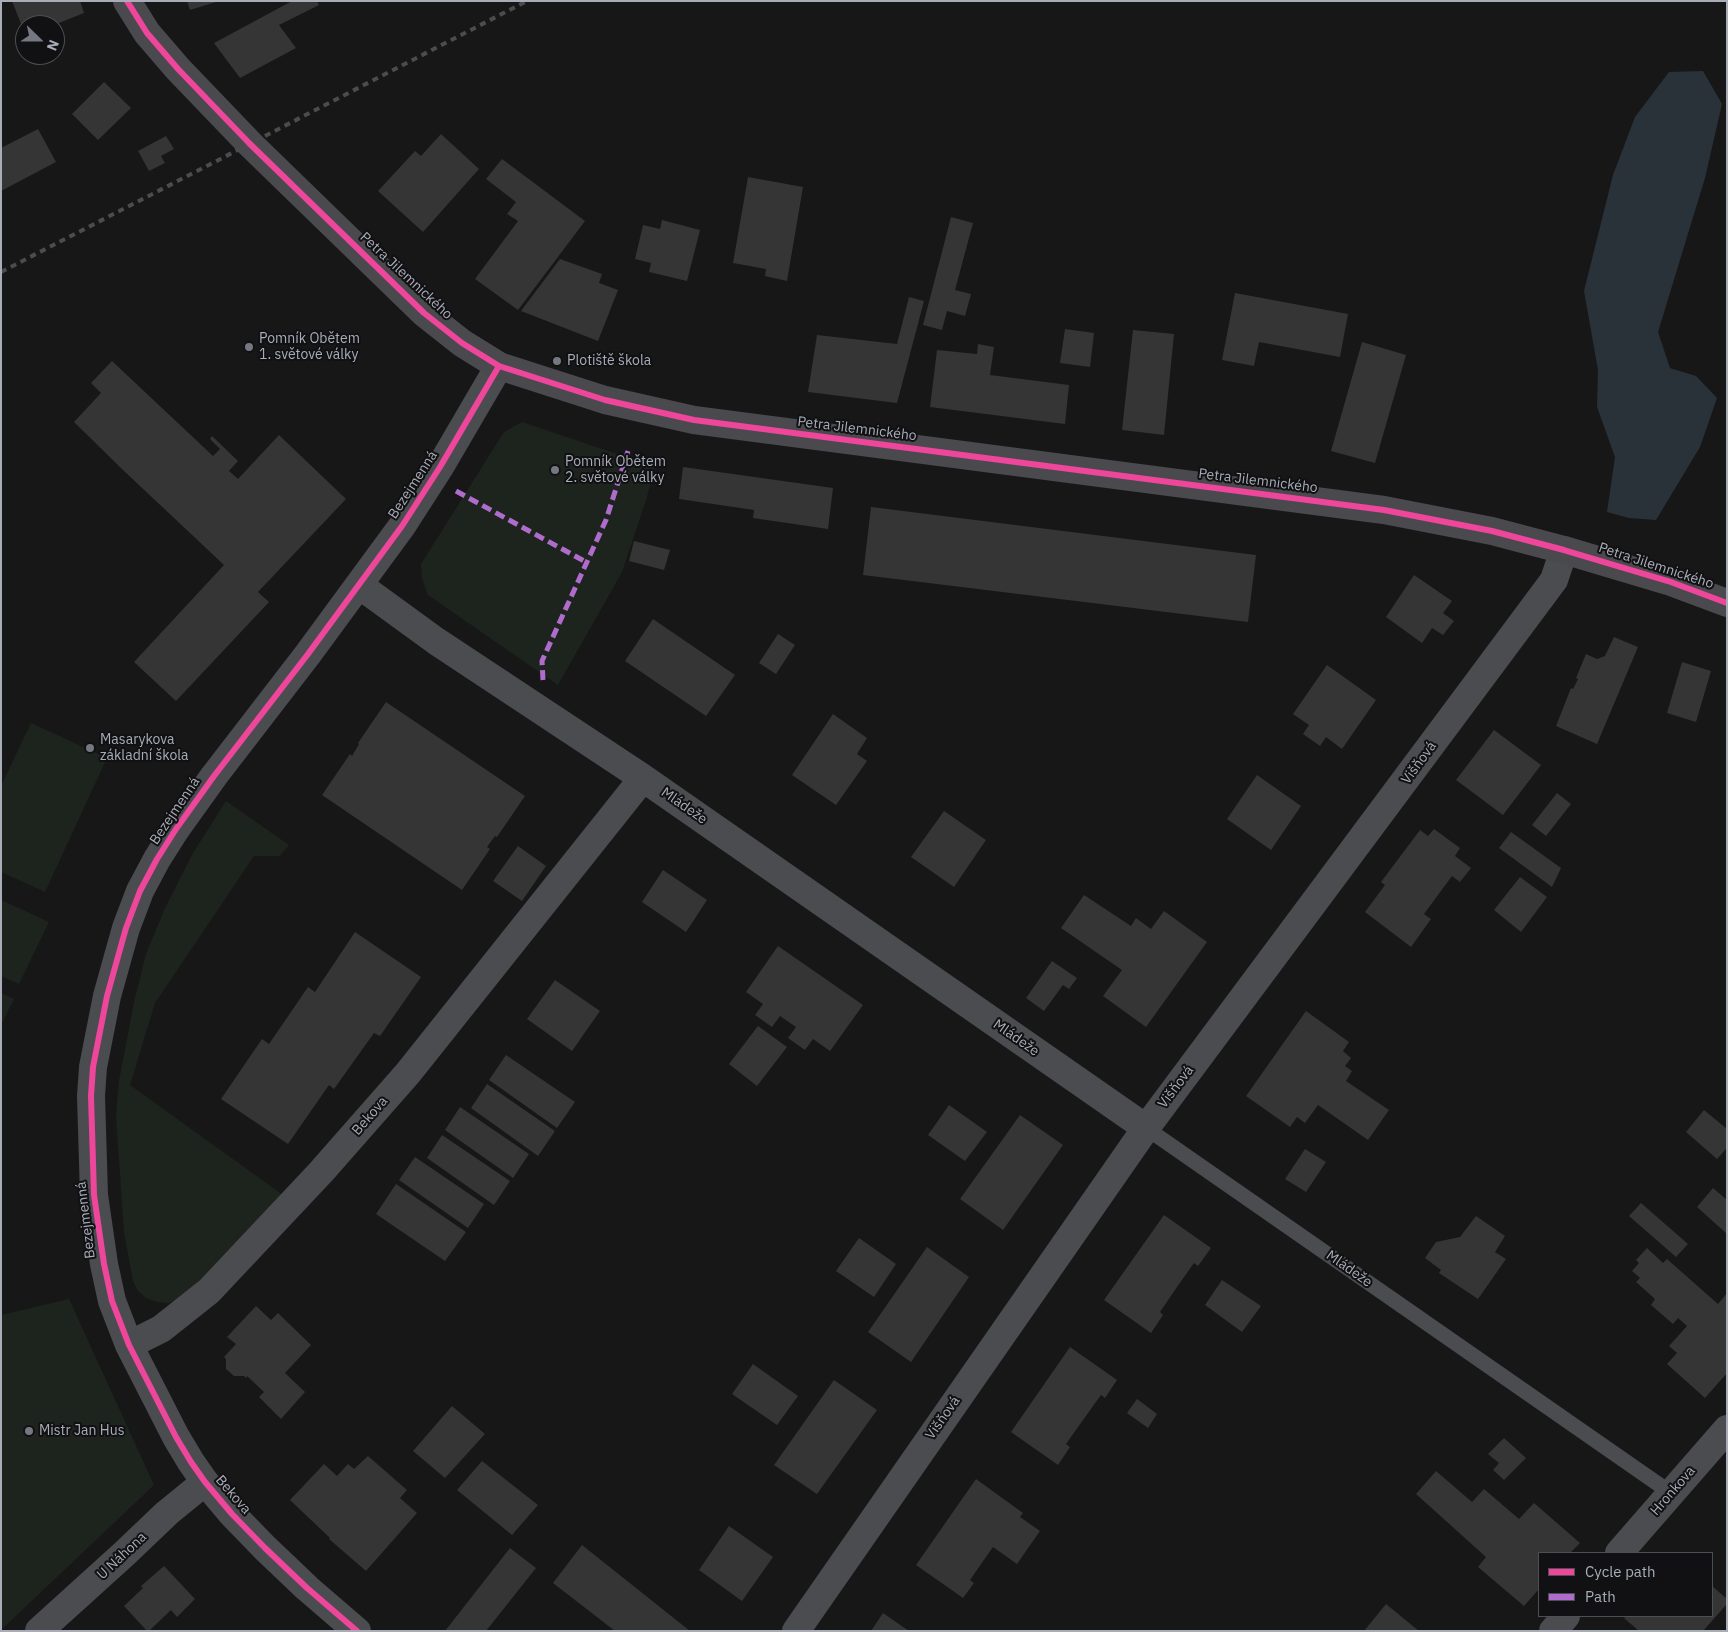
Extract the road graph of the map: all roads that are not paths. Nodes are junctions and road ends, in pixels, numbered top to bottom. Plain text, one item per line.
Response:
1 (127, 1) edge
2 (499, 366) junction
3 (1564, 550) junction
4 (359, 585) junction
5 (1727, 603) edge
6 (643, 778) junction
7 (1146, 1128) junction
8 (129, 1345) junction
9 (1727, 1429) edge
10 (205, 1482) junction
11 (1671, 1493) junction
12 (1620, 1552) edge
13 (1565, 1617) edge
14 (39, 1631) edge
15 (357, 1631) edge
16 (796, 1631) edge
17 (1553, 1631) edge

1 - 2 street, Petra Jilemnického
2 - 3 street, Petra Jilemnického
2 - 4 street, Bezejmenná
3 - 5 street, Petra Jilemnického
3 - 7 street, Višňová
4 - 6 street, Mládeže
4 - 8 street, Bezejmenná
6 - 7 street, Mládeže
6 - 8 street, Bekova
7 - 11 lane, Mládeže
7 - 16 street, Višňová
8 - 10 street, Bekova
9 - 11 street, Hronkova
10 - 14 street, U Náhona
10 - 15 street, Bekova
11 - 12 street, Hronkova
13 - 17 street

